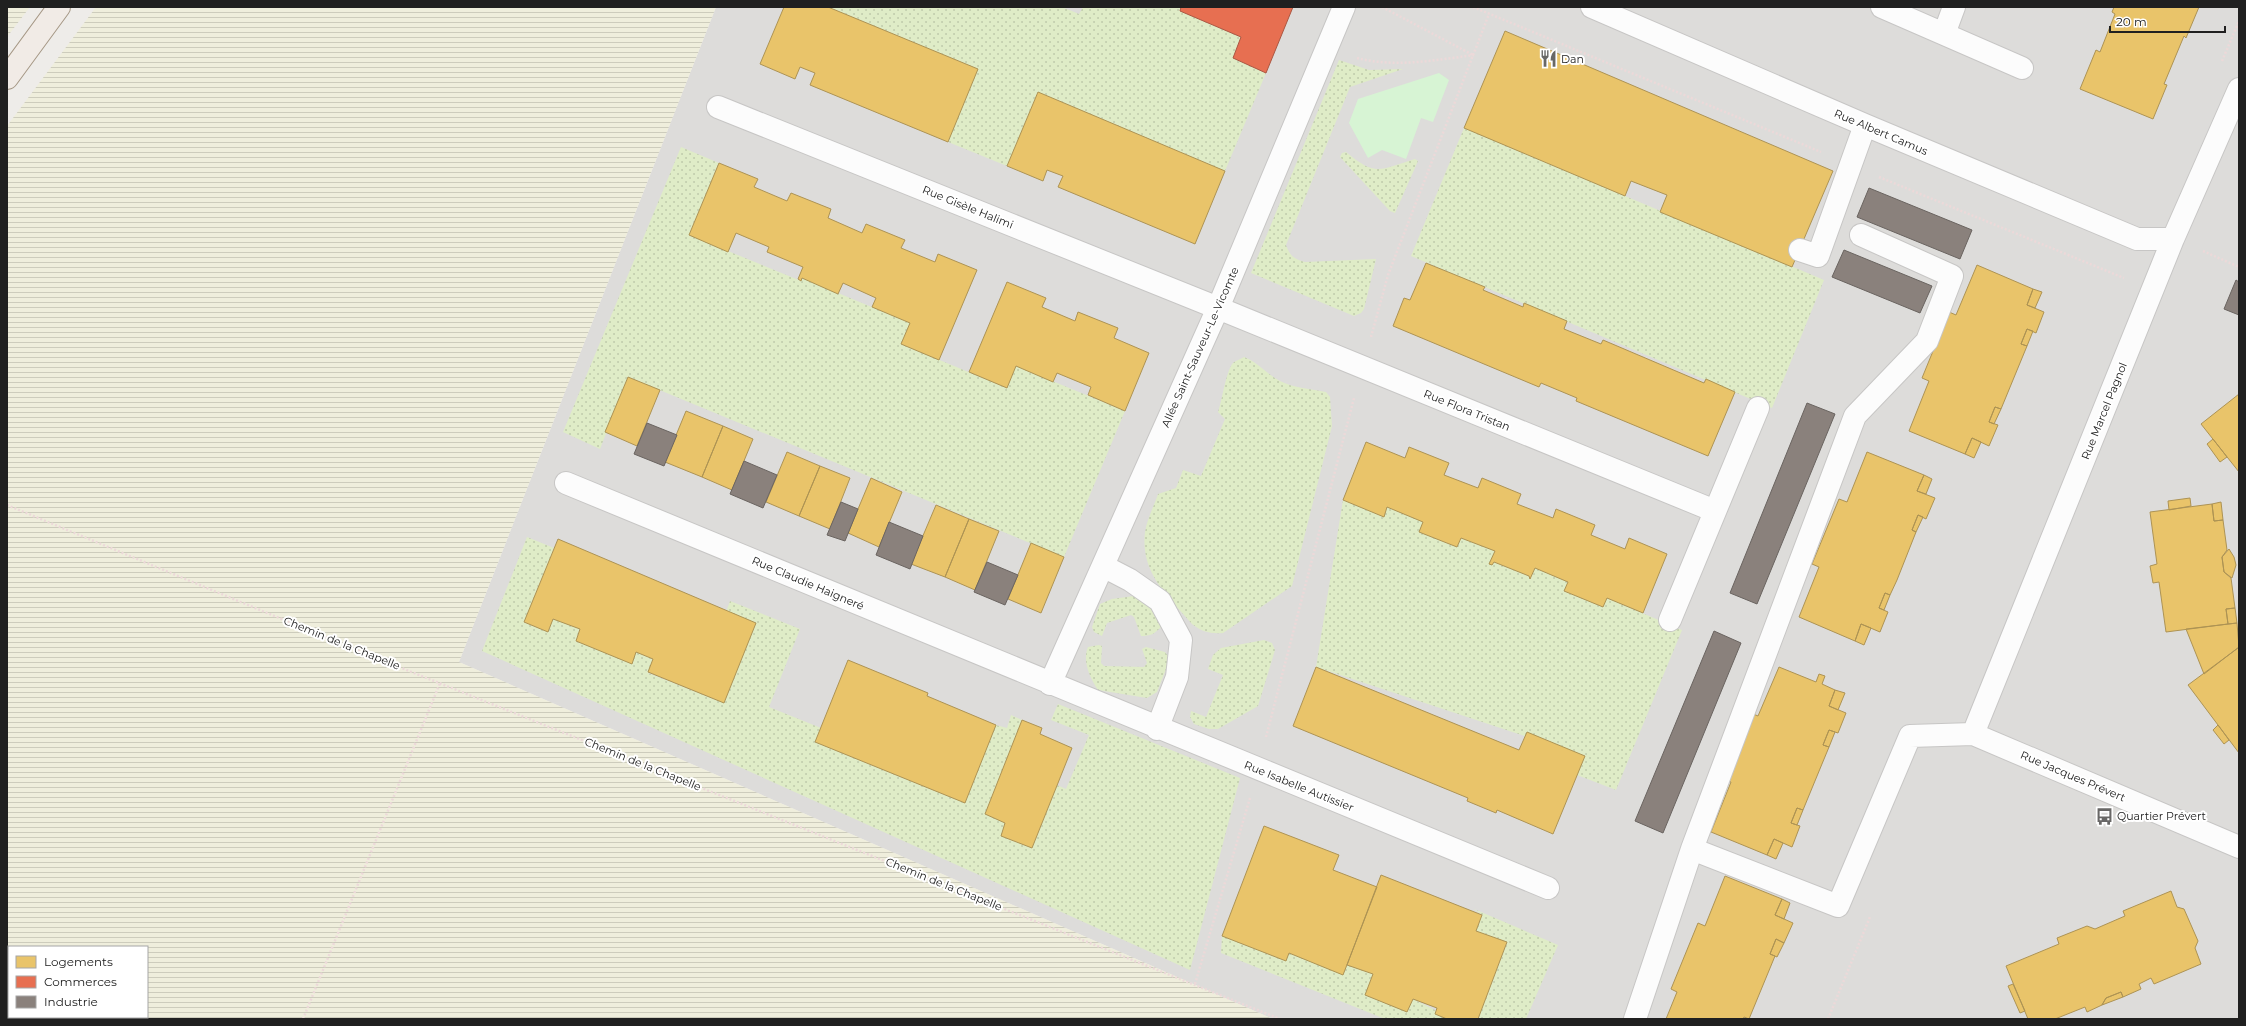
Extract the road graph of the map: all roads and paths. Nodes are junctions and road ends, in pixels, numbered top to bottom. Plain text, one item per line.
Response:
1 (59, 7) edge
2 (1344, 7) edge
3 (1382, 7) edge
4 (1473, 7) edge
5 (1592, 7) edge
6 (1882, 7) edge
7 (1954, 7) edge
8 (1489, 14) junction
9 (1944, 34) junction
10 (1326, 50) junction
11 (1474, 55) junction
12 (2022, 68) dead end
13 (7, 78) edge
14 (2239, 89) edge
15 (718, 107) dead end
16 (1865, 125) junction
17 (1851, 165) junction
18 (1861, 235) dead end
19 (2173, 239) junction
20 (1800, 250) dead end
21 (2239, 267) edge
22 (2130, 281) dead end
23 (1218, 308) junction
24 (1362, 367) junction
25 (1758, 408) dead end
26 (566, 483) dead end
27 (7, 505) edge
28 (1715, 511) junction
29 (1103, 566) junction
30 (1670, 620) dead end
31 (440, 683) junction
32 (1050, 684) junction
33 (1157, 728) junction
34 (1974, 734) junction
35 (1258, 770) junction
36 (2239, 847) edge
37 (1692, 849) junction
38 (1548, 888) dead end
39 (1195, 984) junction
40 (303, 1019) edge
41 (1280, 1019) edge
42 (1635, 1019) edge

1 - 13 main road
2 - 10 street, Allée Saint-Sauveur-Le-Vicomte
3 - 11 path
4 - 8 path
5 - 16 street, Rue Albert Camus
6 - 9 street
7 - 9 street
8 - 11 path
8 - 17 path
9 - 12 street
10 - 11 path
10 - 23 street, Allée Saint-Sauveur-Le-Vicomte
11 - 24 path
14 - 19 street, Rue Marcel Pagnol
15 - 23 street, Rue Gisèle Halimi
16 - 17 street
16 - 19 street, Rue Albert Camus
17 - 20 street
17 - 22 path
18 - 37 street
19 - 21 path
19 - 34 street, Rue Marcel Pagnol
23 - 24 street, Rue Flora Tristan
23 - 29 street, Allée Saint-Sauveur-Le-Vicomte
24 - 28 street, Rue Flora Tristan
24 - 35 path
25 - 28 street
26 - 32 street, Rue Claudie Haigneré
27 - 31 path, Chemin de la Chapelle
28 - 30 street
29 - 32 street, Allée Saint-Sauveur-Le-Vicomte
29 - 33 street
31 - 39 path, Chemin de la Chapelle
31 - 40 path
32 - 33 street, Rue Isabelle Autissier
33 - 35 street, Rue Isabelle Autissier
34 - 36 street, Rue Jacques Prévert
34 - 37 street
35 - 38 street, Rue Isabelle Autissier
35 - 39 path
37 - 42 street
39 - 41 path, Chemin de la Chapelle

